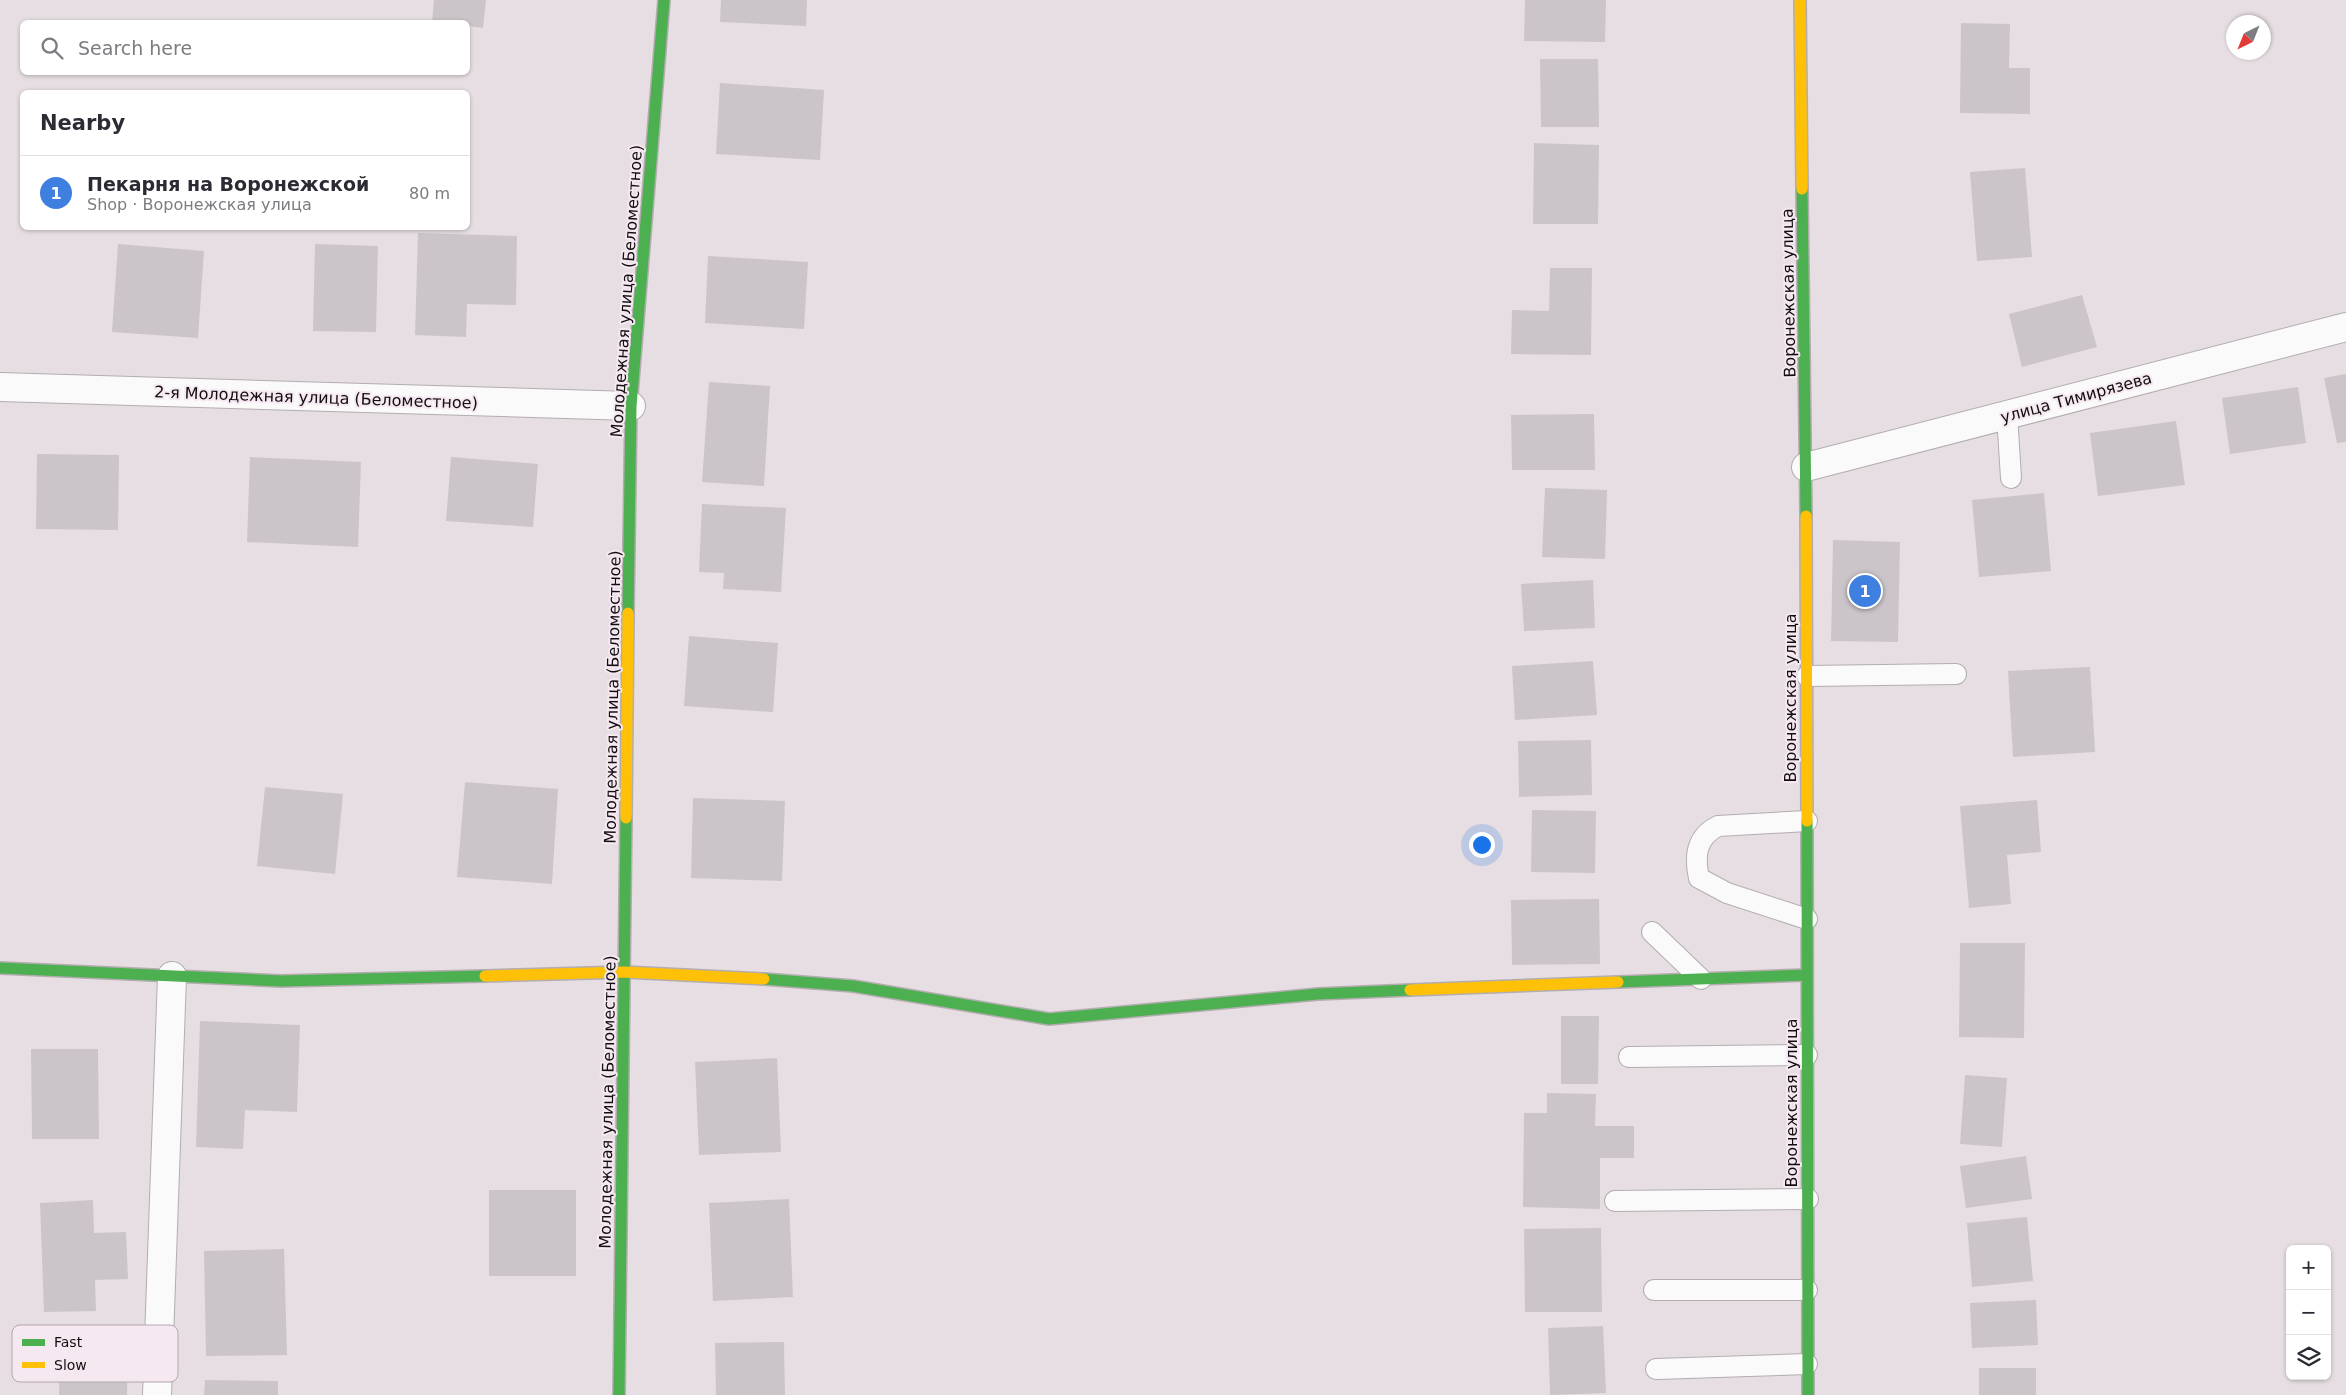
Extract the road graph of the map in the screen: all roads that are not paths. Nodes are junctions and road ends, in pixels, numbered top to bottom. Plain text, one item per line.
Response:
1 (664, 0) edge
2 (1800, 0) edge
3 (2346, 327) edge
4 (0, 387) edge
5 (632, 406) junction
6 (2007, 415) junction
7 (1806, 467) junction
8 (2011, 478) dead end
9 (1956, 674) dead end
10 (1806, 676) junction
11 (1807, 821) junction
12 (1807, 919) junction
13 (1652, 932) dead end
14 (0, 968) edge
15 (625, 972) junction
16 (1807, 975) junction
17 (172, 976) junction
18 (1701, 979) junction
19 (1807, 1055) junction
20 (1629, 1057) dead end
21 (1808, 1199) junction
22 (1615, 1201) dead end
23 (1654, 1290) dead end
24 (1807, 1290) junction
25 (160, 1325) edge
26 (1808, 1364) junction
27 (1656, 1369) dead end
28 (158, 1382) edge
29 (158, 1395) edge
30 (619, 1395) edge
31 (1808, 1395) edge

1 - 5 street, Молодежная улица (Беломестное)
2 - 7 street, Воронежская улица
3 - 6 street, улица Тимирязева
4 - 5 street, 2-я Молодежная улица (Беломестное)
5 - 15 street, Молодежная улица (Беломестное)
6 - 7 street, улица Тимирязева
6 - 8 lane
7 - 10 street, Воронежская улица
9 - 10 lane
10 - 11 street, Воронежская улица
11 - 12 street, Воронежская улица
11 - 12 lane
12 - 16 street, Воронежская улица
13 - 18 lane
14 - 17 street
15 - 17 street
15 - 18 street
15 - 30 street, Молодежная улица (Беломестное)
16 - 18 street
16 - 19 street, Воронежская улица
17 - 25 street
19 - 20 lane
19 - 21 street, Воронежская улица
21 - 22 lane
21 - 24 street, Воронежская улица
23 - 24 lane
24 - 26 street, Воронежская улица
26 - 27 lane
26 - 31 street, Воронежская улица
28 - 29 street

